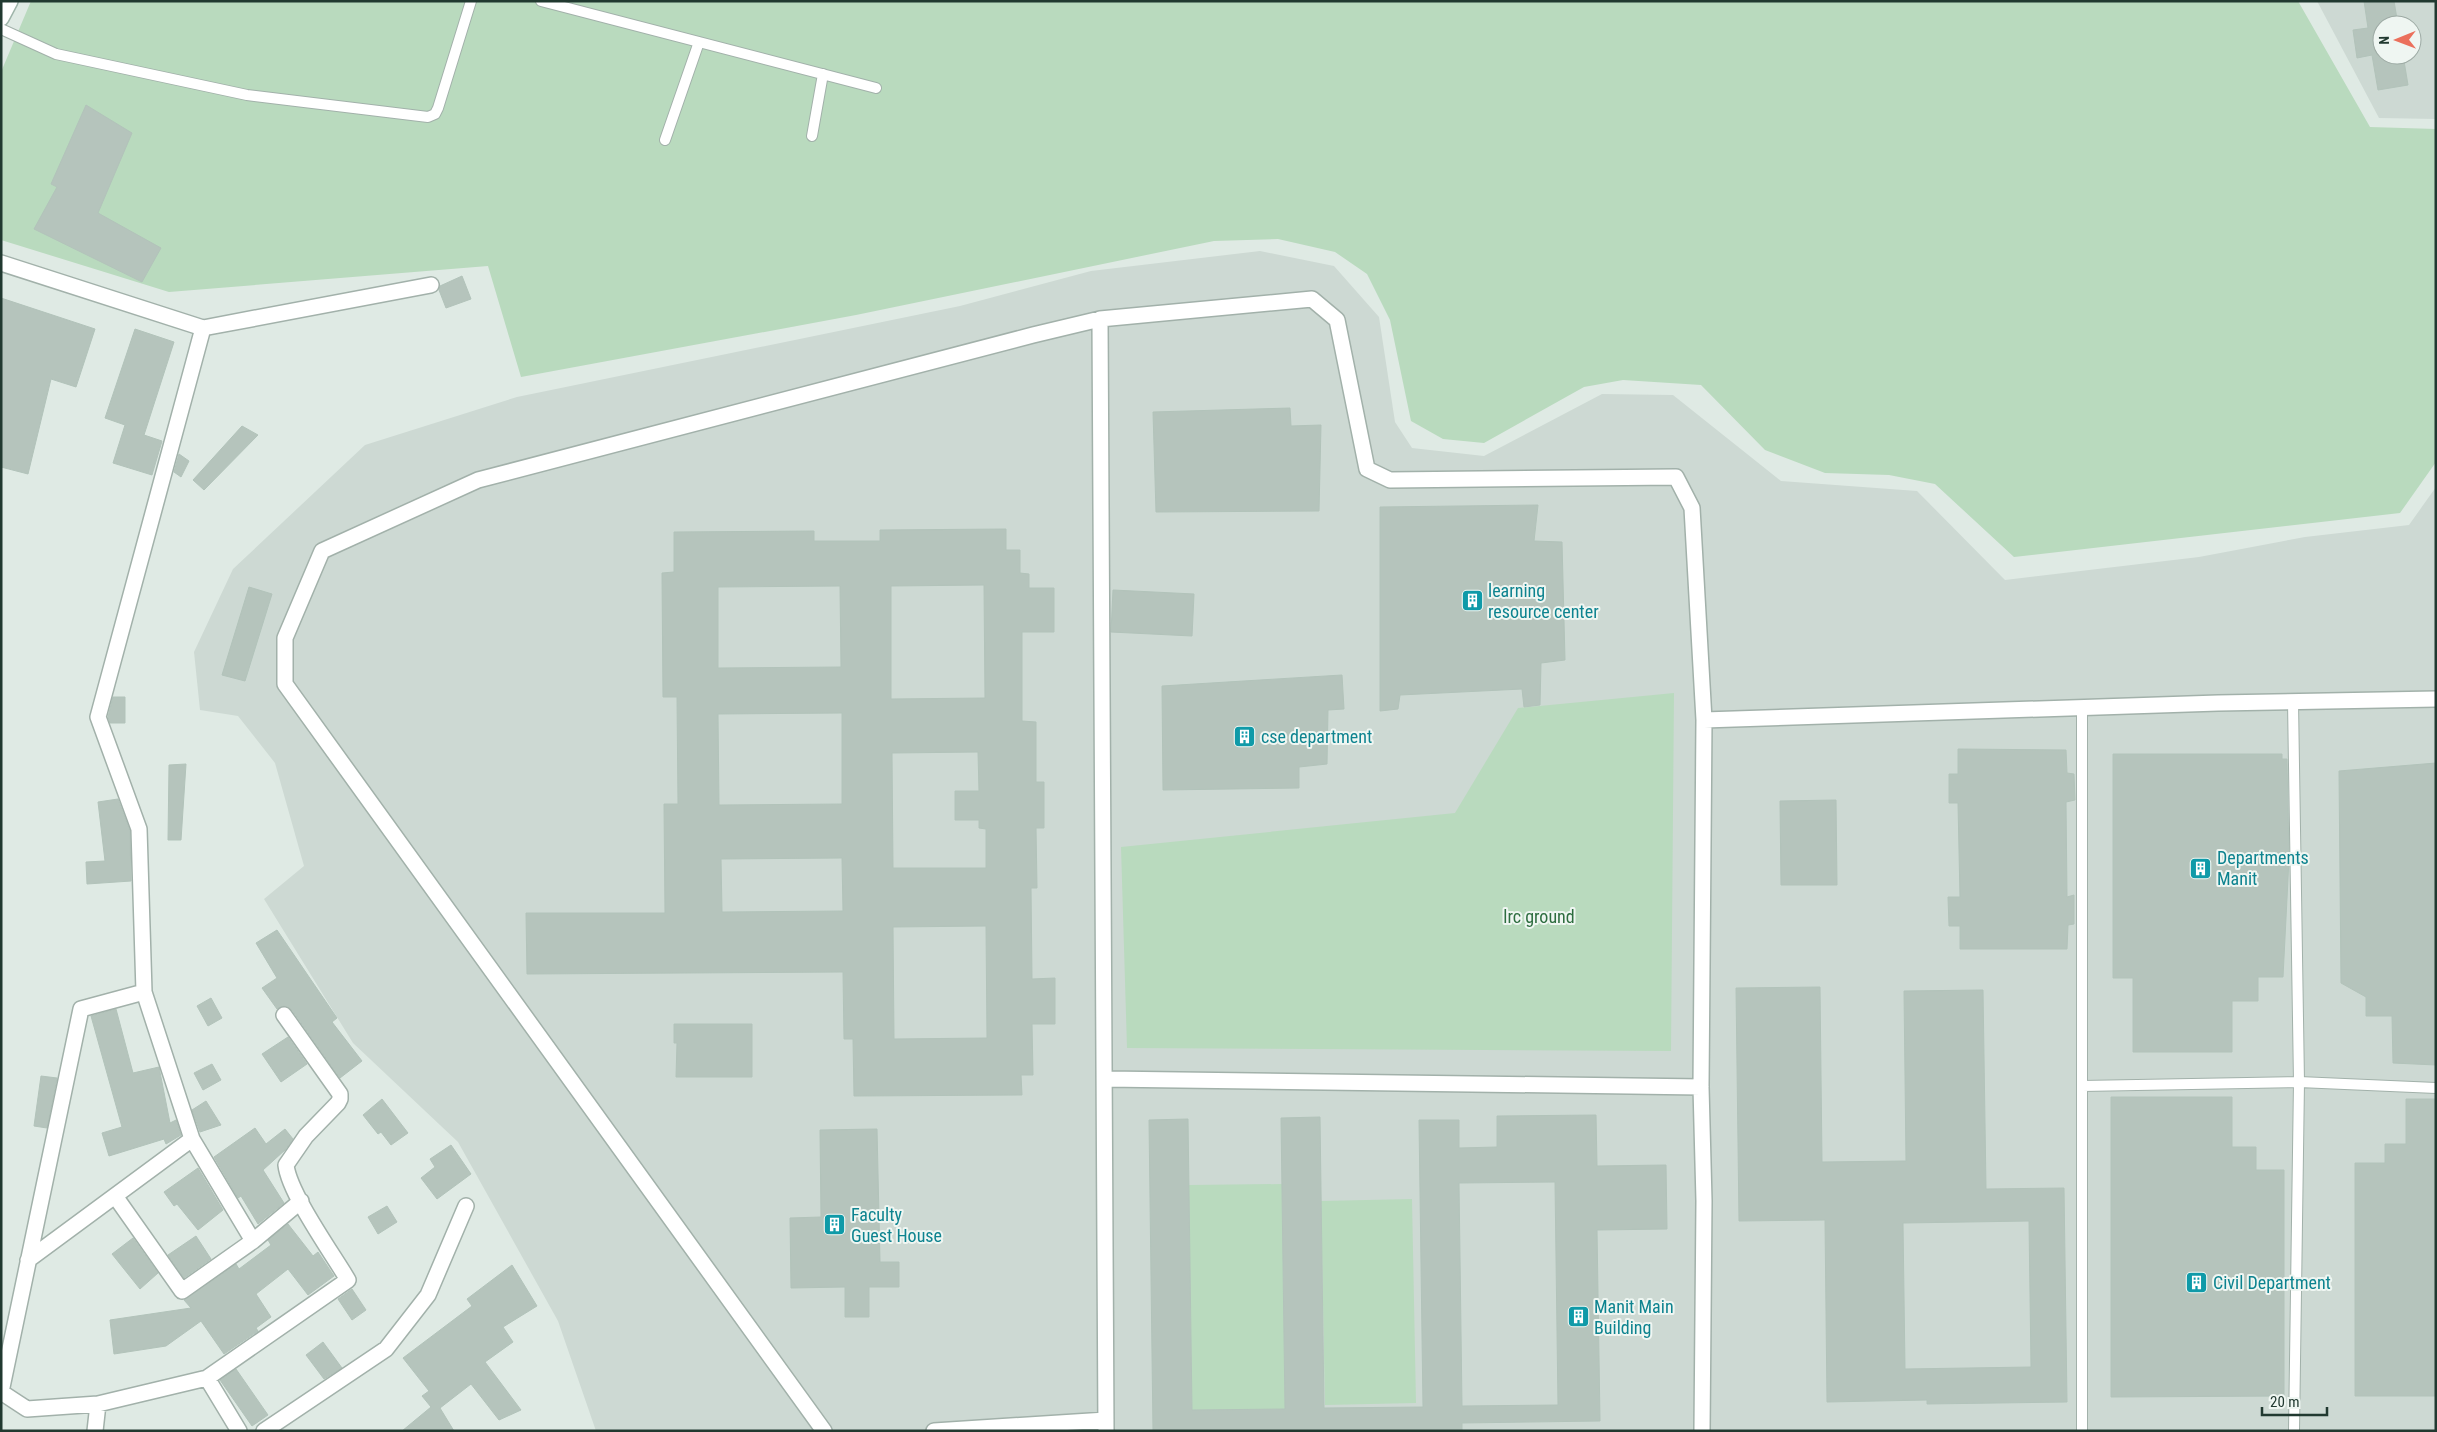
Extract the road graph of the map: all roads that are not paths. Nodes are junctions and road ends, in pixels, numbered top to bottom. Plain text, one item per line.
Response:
1 (10, 1) edge
2 (471, 1) edge
3 (540, 1) edge
4 (1, 18) edge
5 (1, 28) edge
6 (699, 42) junction
7 (823, 74) junction
8 (876, 88) dead end
9 (812, 136) dead end
10 (665, 140) dead end
11 (1, 263) edge
12 (430, 285) dead end
13 (1100, 320) junction
14 (203, 328) junction
15 (2436, 700) edge
16 (2293, 702) junction
17 (2082, 708) junction
18 (1704, 720) junction
19 (144, 992) junction
20 (284, 1015) dead end
21 (1106, 1079) junction
22 (2299, 1082) junction
23 (2082, 1086) junction
24 (1701, 1087) junction
25 (2436, 1088) edge
26 (192, 1139) junction
27 (115, 1196) junction
28 (301, 1201) junction
29 (466, 1206) dead end
30 (253, 1241) junction
31 (28, 1260) junction
32 (207, 1378) junction
33 (1, 1392) edge
34 (98, 1404) junction
35 (1106, 1425) edge
36 (1001, 1429) edge
37 (94, 1431) edge
38 (239, 1431) edge
39 (264, 1431) edge
40 (824, 1431) edge
41 (934, 1431) edge
42 (1702, 1431) edge
43 (2082, 1431) edge
44 (2294, 1431) edge

1 - 4 street
2 - 5 lane
3 - 6 lane
6 - 7 lane
6 - 10 lane
7 - 8 lane
7 - 9 lane
11 - 14 street
12 - 14 street
13 - 18 street
13 - 21 street
13 - 40 street
14 - 19 street
15 - 16 street
16 - 17 street
16 - 22 lane
17 - 18 street
17 - 23 lane
18 - 24 street
19 - 26 street
19 - 31 street
20 - 28 street
21 - 24 street
21 - 35 street
22 - 23 lane
22 - 25 lane
22 - 44 lane
23 - 43 lane
24 - 42 street
26 - 27 street
26 - 30 street
27 - 30 street
27 - 31 street
28 - 30 street
28 - 32 street
29 - 39 street
31 - 33 street
32 - 34 street
32 - 38 street
33 - 34 street
34 - 37 street
35 - 36 street
36 - 41 street

